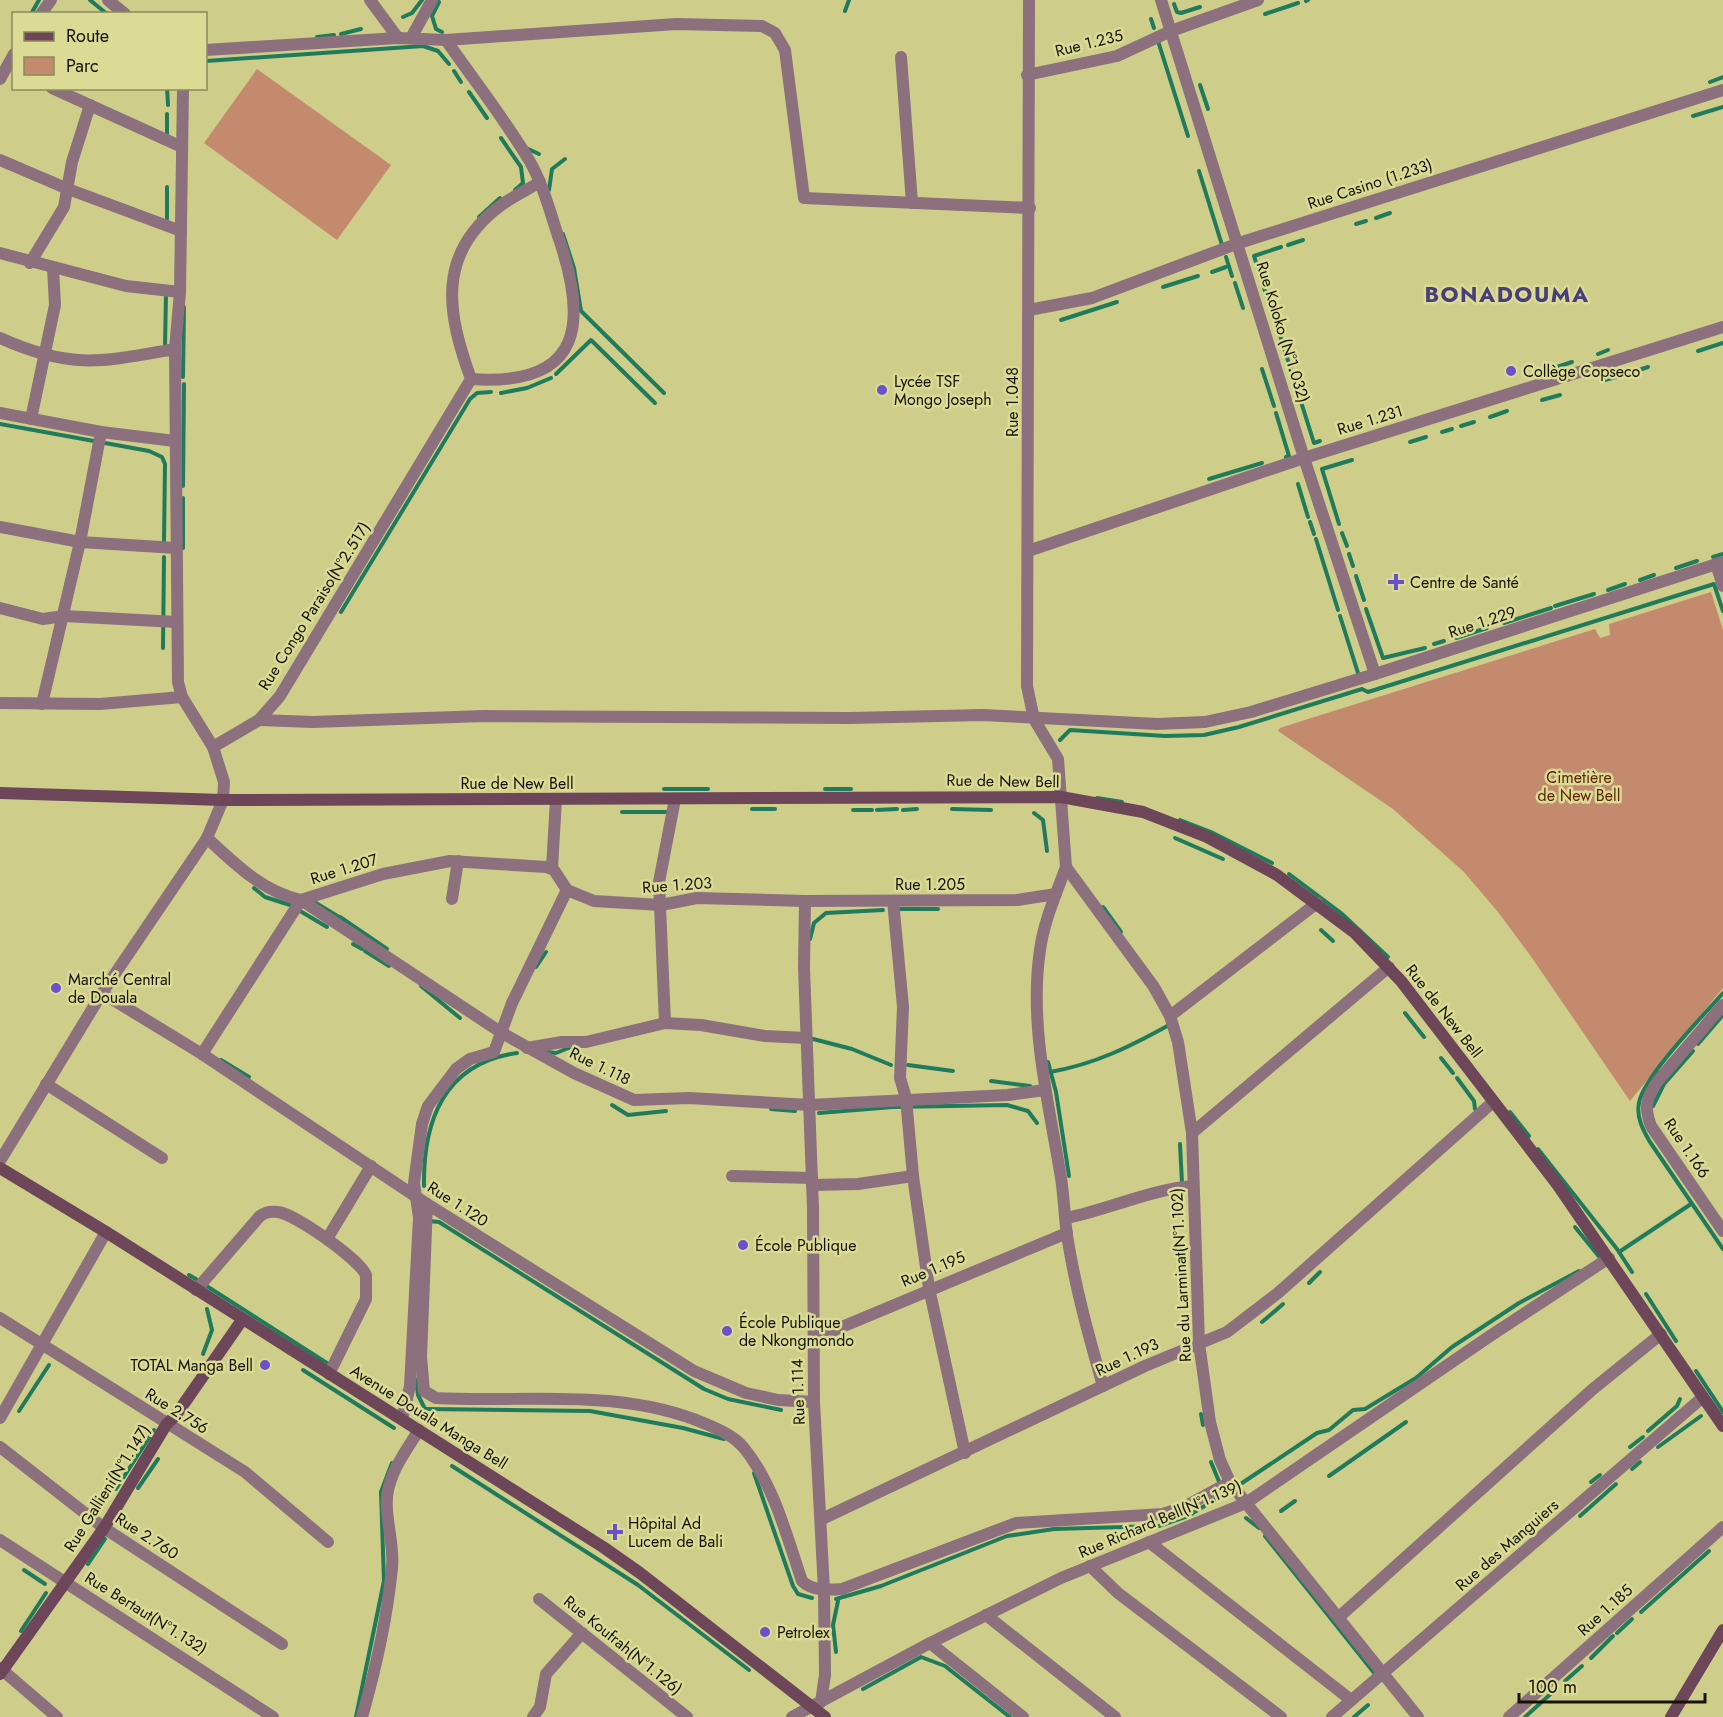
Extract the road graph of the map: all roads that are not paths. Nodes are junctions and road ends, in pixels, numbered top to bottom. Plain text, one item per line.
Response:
1 (108, 0) edge
2 (370, 0) edge
3 (432, 0) edge
4 (1029, 0) edge
5 (1161, 0) edge
6 (1258, 0) edge
7 (120, 12) edge
8 (1171, 31) junction
9 (411, 38) junction
10 (398, 39) junction
11 (446, 40) junction
12 (207, 50) edge
13 (901, 57) dead end
14 (12, 59) edge
15 (6, 74) edge
16 (1027, 75) junction
17 (183, 90) edge
18 (1723, 90) edge
19 (67, 91) edge
20 (90, 105) junction
21 (182, 147) junction
22 (0, 160) edge
23 (540, 183) junction
24 (68, 189) junction
25 (912, 203) junction
26 (1030, 208) junction
27 (181, 231) junction
28 (1239, 243) junction
29 (0, 253) edge
30 (30, 262) junction
31 (53, 268) junction
32 (180, 292) junction
33 (1029, 310) junction
34 (1723, 327) edge
35 (0, 338) edge
36 (175, 349) junction
37 (45, 356) junction
38 (471, 379) junction
39 (0, 413) edge
40 (31, 419) junction
41 (101, 432) junction
42 (175, 441) junction
43 (1304, 458) junction
44 (0, 527) edge
45 (80, 542) junction
46 (176, 548) junction
47 (1028, 551) junction
48 (1720, 563) edge
49 (1723, 586) edge
50 (0, 608) edge
51 (64, 616) junction
52 (177, 622) junction
53 (1375, 674) junction
54 (182, 697) junction
55 (0, 703) edge
56 (42, 704) junction
57 (1034, 719) junction
58 (259, 720) junction
59 (213, 747) junction
60 (0, 793) edge
61 (1060, 797) junction
62 (675, 799) junction
63 (223, 800) junction
64 (556, 800) junction
65 (207, 838) junction
66 (459, 861) junction
67 (1066, 867) junction
68 (552, 868) junction
69 (567, 890) junction
70 (1056, 894) junction
71 (452, 899) dead end
72 (301, 900) junction
73 (805, 901) junction
74 (893, 901) junction
75 (1317, 903) junction
76 (661, 905) junction
77 (1389, 967) junction
78 (102, 993) junction
79 (1723, 1005) edge
80 (1170, 1016) junction
81 (664, 1023) junction
82 (502, 1033) junction
83 (806, 1038) junction
84 (527, 1048) junction
85 (202, 1054) junction
86 (46, 1084) junction
87 (1045, 1090) junction
88 (906, 1098) junction
89 (1493, 1102) junction
90 (809, 1105) junction
91 (1192, 1132) junction
92 (162, 1158) dead end
93 (0, 1161) edge
94 (371, 1166) junction
95 (0, 1168) edge
96 (732, 1176) dead end
97 (913, 1176) junction
98 (812, 1181) junction
99 (1193, 1186) junction
100 (415, 1197) junction
101 (427, 1204) junction
102 (1067, 1218) junction
103 (1723, 1231) edge
104 (106, 1232) junction
105 (1067, 1233) junction
106 (327, 1239) junction
107 (1610, 1258) junction
108 (929, 1288) junction
109 (196, 1290) junction
110 (0, 1318) edge
111 (242, 1320) junction
112 (1661, 1334) junction
113 (813, 1339) junction
114 (1199, 1343) junction
115 (42, 1344) junction
116 (328, 1374) junction
117 (1102, 1386) junction
118 (1703, 1398) junction
119 (814, 1402) junction
120 (0, 1418) edge
121 (402, 1419) junction
122 (166, 1425) junction
123 (1723, 1426) edge
124 (419, 1430) junction
125 (0, 1447) edge
126 (965, 1453) junction
127 (1230, 1482) junction
128 (1246, 1503) junction
129 (822, 1519) junction
130 (1723, 1527) edge
131 (105, 1528) junction
132 (0, 1540) edge
133 (328, 1542) dead end
134 (1149, 1542) junction
135 (1090, 1566) junction
136 (65, 1582) junction
137 (824, 1590) junction
138 (539, 1599) dead end
139 (986, 1615) junction
140 (1339, 1617) junction
141 (1723, 1630) edge
142 (582, 1633) junction
143 (930, 1643) junction
144 (282, 1644) dead end
145 (1, 1671) edge
146 (1383, 1672) junction
147 (1351, 1700) junction
148 (817, 1704) junction
149 (57, 1717) edge
150 (273, 1717) edge
151 (362, 1717) edge
152 (534, 1717) edge
153 (687, 1717) edge
154 (792, 1717) edge
155 (825, 1717) edge
156 (1023, 1717) edge
157 (1115, 1717) edge
158 (1281, 1717) edge
159 (1332, 1717) edge
160 (1418, 1717) edge
161 (1509, 1717) edge
162 (1671, 1717) edge

1 - 7 street
2 - 10 street
3 - 9 street
4 - 16 street, Rue 1.048
5 - 8 street, Rue Koloko (N°1.032)
6 - 8 street, Rue 1.235
8 - 16 street, Rue 1.235
8 - 28 street, Rue Koloko (N°1.032)
9 - 10 street
9 - 11 street
10 - 12 street
11 - 23 street
11 - 25 street
13 - 25 street
14 - 15 street
16 - 26 street, Rue 1.048
17 - 21 street
18 - 28 street, Rue Casino (1.233)
19 - 20 street
20 - 21 street
20 - 24 street
21 - 27 street
22 - 24 street
23 - 38 street
23 - 38 street
24 - 27 street
24 - 30 street
25 - 26 street
26 - 33 street, Rue 1.048
27 - 32 street
28 - 33 street, Rue Casino (1.233)
28 - 43 street, Rue Koloko (N°1.032)
29 - 30 street
30 - 31 street
31 - 32 street
31 - 37 street
32 - 36 street
33 - 47 street, Rue 1.048
34 - 43 street, Rue 1.231
35 - 37 street
36 - 37 street
36 - 42 street
37 - 40 street
38 - 58 street, Rue Congo Paraiso(N°2.517)
39 - 40 street
40 - 41 street
41 - 42 street
41 - 45 street
42 - 46 street
43 - 47 street, Rue 1.231
43 - 53 street, Rue Koloko (N°1.032)
44 - 45 street
45 - 46 street
45 - 51 street
46 - 52 street
47 - 57 street, Rue 1.048
48 - 49 street
48 - 53 street, Rue 1.229
50 - 51 street
51 - 52 street
51 - 56 street
52 - 54 street
53 - 57 street, Rue 1.229
54 - 56 street
54 - 59 street
55 - 56 street
57 - 58 street, Rue 1.229
57 - 61 street, Rue 1.048
58 - 59 street, Rue Congo Paraiso(N°2.517)
59 - 63 street
60 - 63 main road, Rue de New Bell
61 - 62 main road, Rue de New Bell
61 - 67 street
61 - 75 main road, Rue de New Bell
62 - 64 main road, Rue de New Bell
62 - 76 street
63 - 64 main road, Rue de New Bell
63 - 65 street
64 - 68 street
65 - 72 street, Rue 1.118
65 - 78 street
66 - 68 street, Rue 1.207
66 - 71 street
66 - 72 street, Rue 1.207
67 - 70 street
67 - 80 street, Rue du Larminat(N°1.102)
68 - 69 street
69 - 76 street, Rue 1.203
69 - 82 street
70 - 74 street, Rue 1.205
70 - 87 street
72 - 82 street, Rue 1.118
72 - 85 street, Rue 1.207
73 - 74 street, Rue 1.205
73 - 76 street, Rue 1.203
73 - 83 street, Rue 1.114
74 - 88 street
75 - 77 main road, Rue de New Bell
75 - 80 street
76 - 81 street
77 - 89 main road, Rue de New Bell
77 - 91 street
78 - 85 street, Rue 1.120
78 - 86 street
79 - 103 street, Rue 1.166
80 - 91 street, Rue du Larminat(N°1.102)
81 - 83 street
81 - 84 street
82 - 84 street, Rue 1.118
82 - 100 street
83 - 90 street, Rue 1.114
84 - 90 street, Rue 1.118
85 - 94 street, Rue 1.120
86 - 92 street
86 - 93 street
87 - 88 street, Rue 1.118
87 - 102 street
88 - 90 street, Rue 1.118
88 - 97 street
89 - 107 main road, Rue de New Bell
89 - 114 street, Rue 1.193
90 - 98 street, Rue 1.114
91 - 99 street, Rue du Larminat(N°1.102)
94 - 100 street, Rue 1.120
94 - 106 street
95 - 104 main road, Avenue Douala Manga Bell
96 - 98 street
97 - 98 street
97 - 108 street
98 - 113 street, Rue 1.114
99 - 102 street
99 - 114 street, Rue du Larminat(N°1.102)
100 - 101 street, Rue 1.120
100 - 121 street
101 - 119 street, Rue 1.120
101 - 137 street
102 - 105 street
104 - 109 main road, Avenue Douala Manga Bell
104 - 115 street
105 - 108 street, Rue 1.195
105 - 117 street
106 - 109 street
106 - 116 street
107 - 112 main road, Rue de New Bell
107 - 128 street, Rue Richard Bell(N°1.139)
108 - 113 street, Rue 1.195
108 - 126 street
109 - 111 main road, Avenue Douala Manga Bell
110 - 115 street, Rue 2.756
111 - 116 main road, Avenue Douala Manga Bell
111 - 122 main road, Rue Gallieni(N°1.147)
112 - 118 main road, Rue de New Bell
112 - 140 street
113 - 119 street, Rue 1.114
114 - 117 street, Rue 1.193
114 - 127 street, Rue du Larminat(N°1.102)
115 - 120 street
115 - 122 street, Rue 2.756
116 - 121 main road, Avenue Douala Manga Bell
117 - 126 street, Rue 1.193
118 - 123 main road, Rue de New Bell
118 - 146 street, Rue des Manguiers
119 - 129 street, Rue 1.114
121 - 124 main road, Avenue Douala Manga Bell
122 - 131 main road, Rue Gallieni(N°1.147)
122 - 133 street, Rue 2.756
124 - 148 main road, Avenue Douala Manga Bell
124 - 151 street
125 - 131 street, Rue 2.760
126 - 129 street, Rue 1.193
127 - 128 street, Rue du Larminat(N°1.102)
127 - 137 street
128 - 134 street, Rue Richard Bell(N°1.139)
128 - 140 street, Rue du Larminat(N°1.102)
129 - 137 street, Rue 1.114
130 - 161 street, Rue 1.185
131 - 136 main road, Rue Gallieni(N°1.147)
131 - 144 street, Rue 2.760
132 - 136 street, Rue Bertaut(N°1.132)
134 - 135 street, Rue Richard Bell(N°1.139)
134 - 147 street
135 - 139 street, Rue Richard Bell(N°1.139)
135 - 158 street
136 - 145 main road, Rue Gallieni(N°1.147)
136 - 150 street, Rue Bertaut(N°1.132)
137 - 148 street, Rue 1.114
138 - 142 street, Rue Koufrah(N°1.126)
139 - 143 street, Rue Richard Bell(N°1.139)
139 - 157 street
140 - 146 street, Rue du Larminat(N°1.102)
141 - 162 main road
142 - 152 street
142 - 153 street, Rue Koufrah(N°1.126)
143 - 148 street, Rue Richard Bell(N°1.139)
143 - 156 street
145 - 149 street
146 - 147 street, Rue des Manguiers
146 - 160 street, Rue du Larminat(N°1.102)
147 - 159 street, Rue des Manguiers
148 - 154 street, Rue Richard Bell(N°1.139)
148 - 155 main road, Avenue Douala Manga Bell

